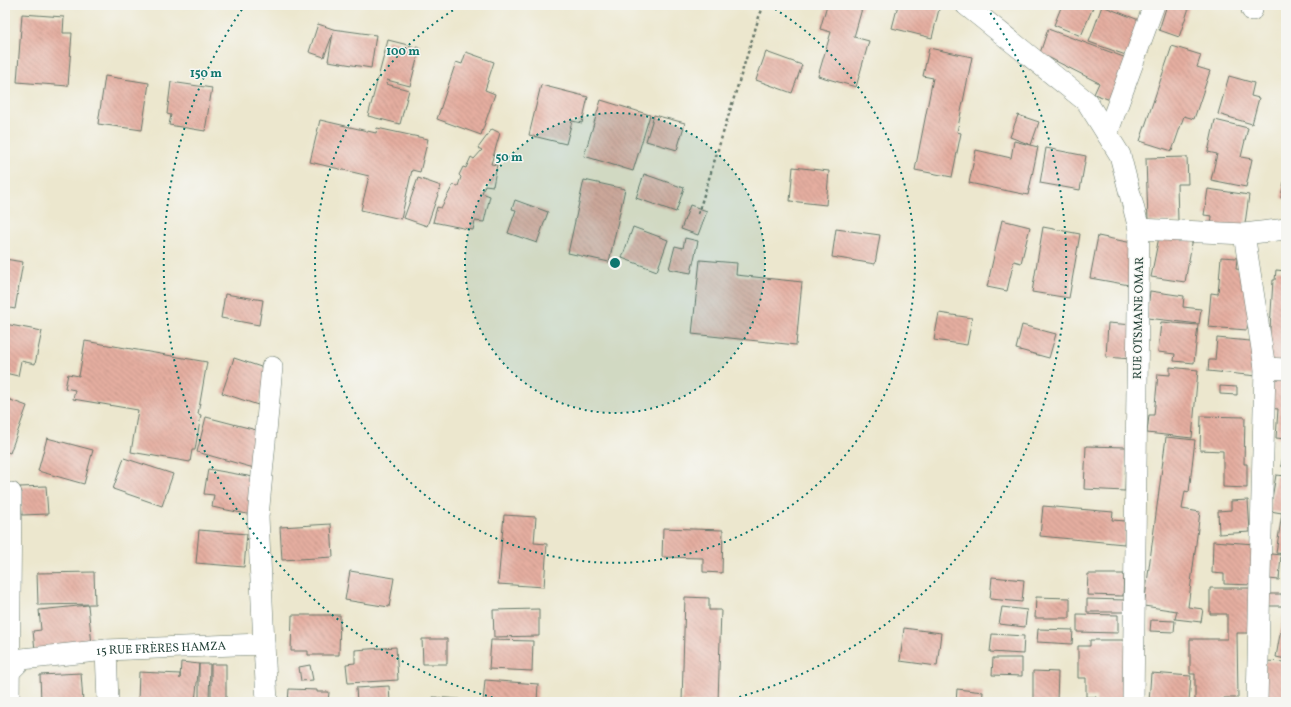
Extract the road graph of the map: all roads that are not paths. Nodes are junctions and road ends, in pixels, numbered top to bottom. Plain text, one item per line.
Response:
1 (966, 5) edge
2 (1154, 5) edge
3 (1107, 134) junction
4 (1139, 229) junction
5 (1286, 229) edge
6 (1244, 234) junction
7 (272, 367) dead end
8 (1265, 368) junction
9 (1286, 369) edge
10 (11, 493) dead end
11 (264, 644) junction
12 (106, 650) junction
13 (7, 672) edge
14 (9, 702) edge
15 (108, 702) edge
16 (267, 702) edge
17 (1133, 702) edge
18 (1257, 702) edge

1 - 3 street, RUE OTSMANE OMAR
2 - 3 street
3 - 4 street, RUE OTSMANE OMAR
4 - 6 street
4 - 17 street, RUE OTSMANE OMAR
5 - 6 street
6 - 8 street
7 - 11 street
8 - 9 street
8 - 18 street
10 - 13 street
11 - 12 street, 15 RUE FRÈRES HAMZA
11 - 16 street
12 - 13 street, 15 RUE FRÈRES HAMZA
12 - 15 street
13 - 14 street

